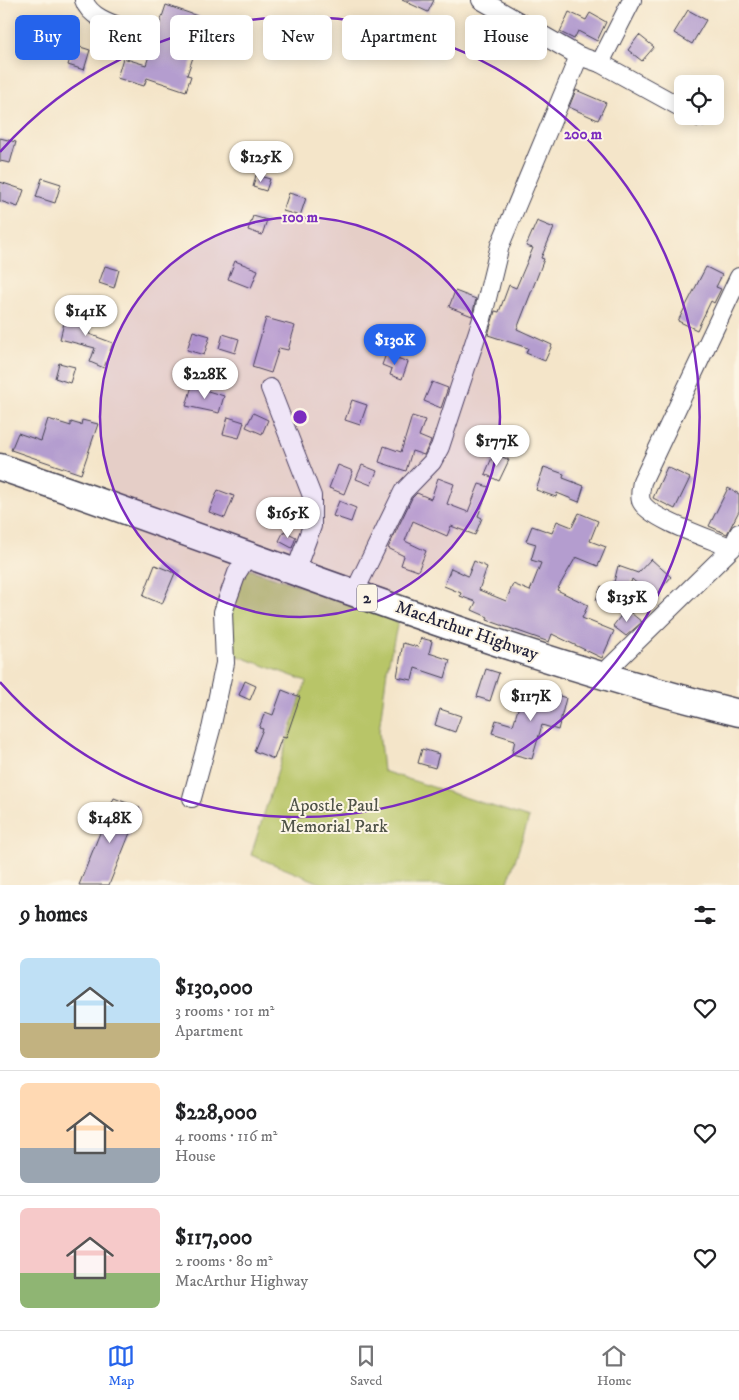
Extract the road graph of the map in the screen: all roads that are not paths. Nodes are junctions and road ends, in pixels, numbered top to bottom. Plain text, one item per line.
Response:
1 (84, 0) edge
2 (481, 0) edge
3 (632, 0) edge
4 (95, 15) edge
5 (579, 56) junction
6 (600, 63) junction
7 (674, 104) edge
8 (739, 277) edge
9 (270, 388) dead end
10 (0, 467) edge
11 (736, 540) edge
12 (247, 557) junction
13 (295, 572) junction
14 (354, 593) junction
15 (602, 675) junction
16 (739, 713) edge
17 (192, 798) dead end

1 - 4 street
2 - 5 street
3 - 6 street
5 - 6 street
5 - 14 street
6 - 7 street
8 - 11 street
9 - 13 street
10 - 12 highway, MacArthur Highway / 2
11 - 15 street
12 - 13 highway, MacArthur Highway / 2
12 - 17 street
13 - 14 highway, MacArthur Highway / 2
14 - 15 highway, MacArthur Highway / 2
15 - 16 highway, MacArthur Highway / 2

